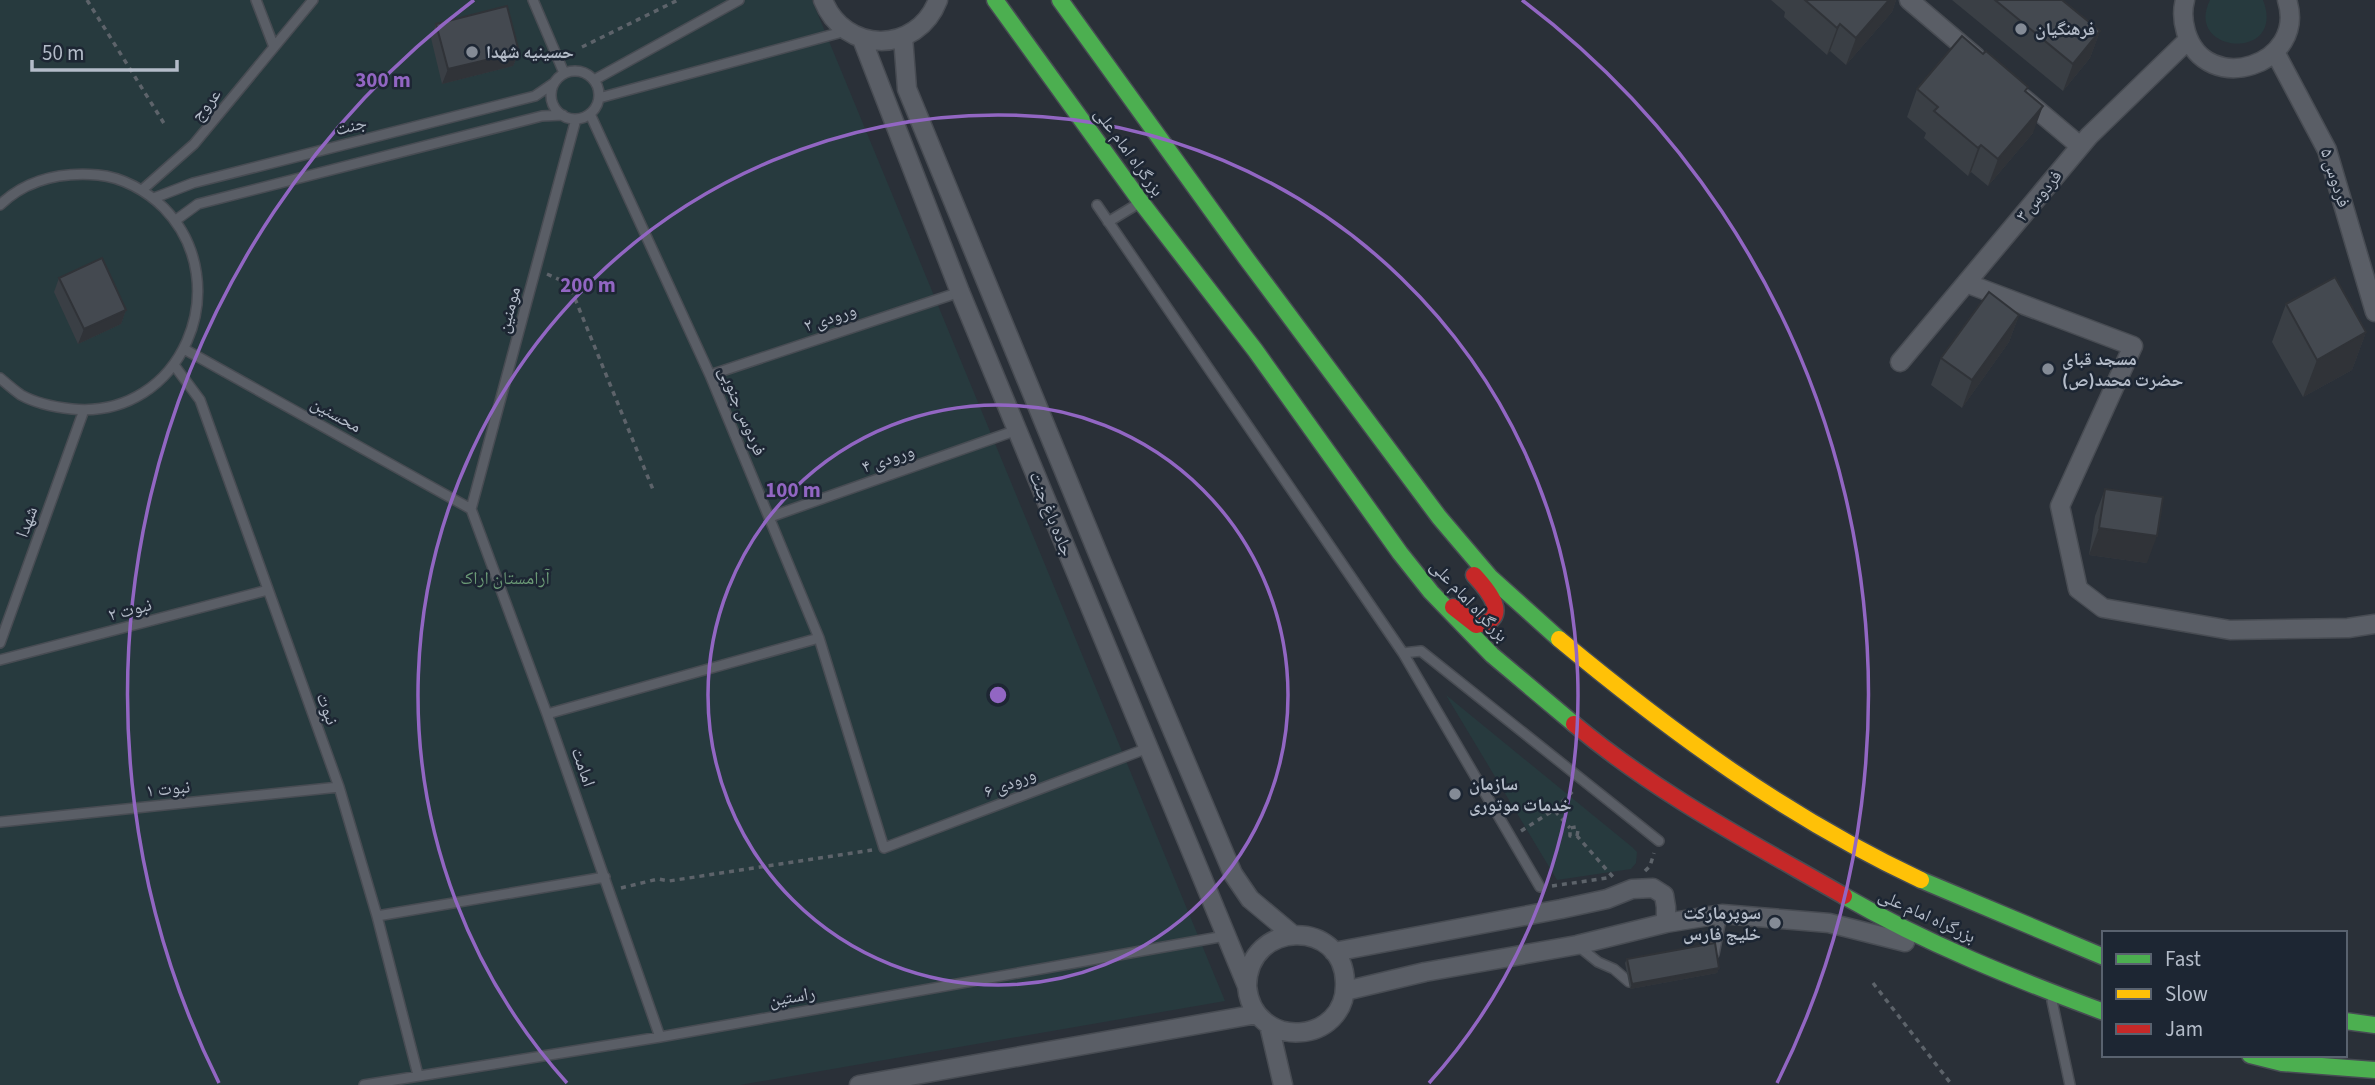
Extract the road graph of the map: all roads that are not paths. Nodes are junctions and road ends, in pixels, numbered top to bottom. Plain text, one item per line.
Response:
1 (256, 0) edge
2 (313, 0) edge
3 (533, 0) edge
4 (739, 0) edge
5 (822, 0) edge
6 (938, 0) edge
7 (995, 0) edge
8 (1060, 0) edge
9 (1909, 0) edge
10 (2185, 0) edge
11 (2287, 0) edge
12 (854, 35) junction
13 (902, 37) junction
14 (2188, 40) junction
15 (274, 47) junction
16 (2275, 52) junction
17 (1989, 69) edge
18 (564, 73) junction
19 (594, 80) junction
20 (554, 83) junction
21 (2010, 86) edge
22 (599, 98) junction
23 (590, 114) junction
24 (563, 116) junction
25 (576, 119) junction
26 (2080, 146) junction
27 (142, 190) junction
28 (154, 198) junction
29 (1141, 202) junction
30 (0, 205) edge
31 (1097, 205) dead end
32 (176, 220) junction
33 (1108, 222) junction
34 (1966, 283) junction
35 (960, 292) junction
36 (2375, 312) edge
37 (184, 349) junction
38 (1900, 362) dead end
39 (174, 365) junction
40 (710, 375) junction
41 (0, 378) edge
42 (85, 411) junction
43 (1017, 430) junction
44 (471, 509) junction
45 (770, 517) junction
46 (1442, 520) junction
47 (1400, 554) junction
48 (1101, 561) junction
49 (1074, 572) junction
50 (268, 590) junction
51 (2375, 624) edge
52 (819, 638) junction
53 (0, 643) edge
54 (1403, 653) junction
55 (0, 660) edge
56 (547, 714) junction
57 (1147, 748) junction
58 (339, 787) junction
59 (0, 822) edge
60 (1659, 841) road end
61 (884, 848) joint
62 (605, 877) junction
63 (1540, 887) road end
64 (1721, 914) junction
65 (377, 916) junction
66 (1666, 923) junction
67 (1293, 934) junction
68 (1225, 936) junction
69 (1577, 945) junction
70 (1334, 952) junction
71 (1714, 954) edge
72 (2102, 956) edge
73 (1970, 958) junction
74 (1629, 982) edge
75 (1247, 986) junction
76 (1345, 991) junction
77 (2051, 992) junction
78 (2102, 1012) edge
79 (1263, 1020) junction
80 (2347, 1021) edge
81 (2375, 1025) edge
82 (660, 1037) junction
83 (2258, 1057) edge
84 (2375, 1070) edge
85 (418, 1076) junction
86 (364, 1085) edge
87 (859, 1085) edge
88 (1283, 1085) edge
89 (2070, 1085) edge

1 - 15 lane
2 - 15 lane, عروج
3 - 18 lane
4 - 19 lane
5 - 12 street, جاده باغ جنت
6 - 13 street
7 - 29 highway, بزرگراه امام علی
8 - 46 highway, بزرگراه امام علی
9 - 17 street
10 - 14 street
11 - 16 street
12 - 13 street
12 - 22 lane
12 - 35 street, جاده باغ جنت
13 - 48 street, جاده باغ جنت
14 - 16 street
14 - 26 street, فردوس ۳
15 - 27 lane, عروج
16 - 36 street, فردوس ۵
18 - 19 lane
18 - 20 lane
19 - 22 lane
20 - 24 lane
20 - 28 lane, جنت
21 - 26 street
22 - 23 lane
23 - 25 lane
23 - 40 lane, فردوس جنوبی
24 - 25 lane
24 - 32 lane
25 - 44 lane, مومنین
26 - 34 street, فردوس ۳
27 - 28 lane
27 - 30 lane
28 - 32 lane
29 - 33 lane
29 - 47 highway, بزرگراه امام علی
31 - 33 lane
32 - 37 lane
33 - 54 lane
34 - 38 street, فردوس ۳
34 - 51 street
35 - 40 lane, ورودی ۲
35 - 43 street, جاده باغ جنت
37 - 39 lane
37 - 44 lane, محسنین
39 - 42 lane
39 - 50 lane, نبوت
40 - 45 lane, فردوس جنوبی
41 - 42 lane
42 - 53 lane, شهدا
43 - 45 lane, ورودی ۴
43 - 49 street, جاده باغ جنت
44 - 56 lane, امامت
45 - 52 lane, فردوس جنوبی
46 - 47 highway
46 - 72 highway, بزرگراه امام علی
47 - 73 highway, بزرگراه امام علی
48 - 49 street
48 - 67 street, جاده باغ جنت
49 - 57 street, جاده باغ جنت
50 - 55 lane, نبوت ۲
50 - 58 lane, نبوت
52 - 56 lane
52 - 61 lane, فردوس جنوبی
54 - 60 lane
54 - 63 lane
56 - 62 lane, امامت
57 - 61 lane, ورودی ۶
57 - 68 street, جاده باغ جنت
58 - 59 lane, نبوت ۱
58 - 65 lane, نبوت
62 - 65 lane
62 - 82 lane, امامت
64 - 66 street
64 - 71 lane
64 - 73 street
65 - 85 lane, نبوت
66 - 69 street
66 - 70 street
67 - 70 street
67 - 75 street
68 - 75 street, جاده باغ جنت
68 - 82 lane, راستین
69 - 74 lane
69 - 76 street
70 - 76 street
73 - 77 highway, بزرگراه امام علی
75 - 79 street
76 - 79 street
77 - 78 highway, بزرگراه امام علی
77 - 89 lane
79 - 87 street
79 - 88 street
80 - 81 highway
82 - 85 lane, راستین
83 - 84 highway
85 - 86 lane, راستین

